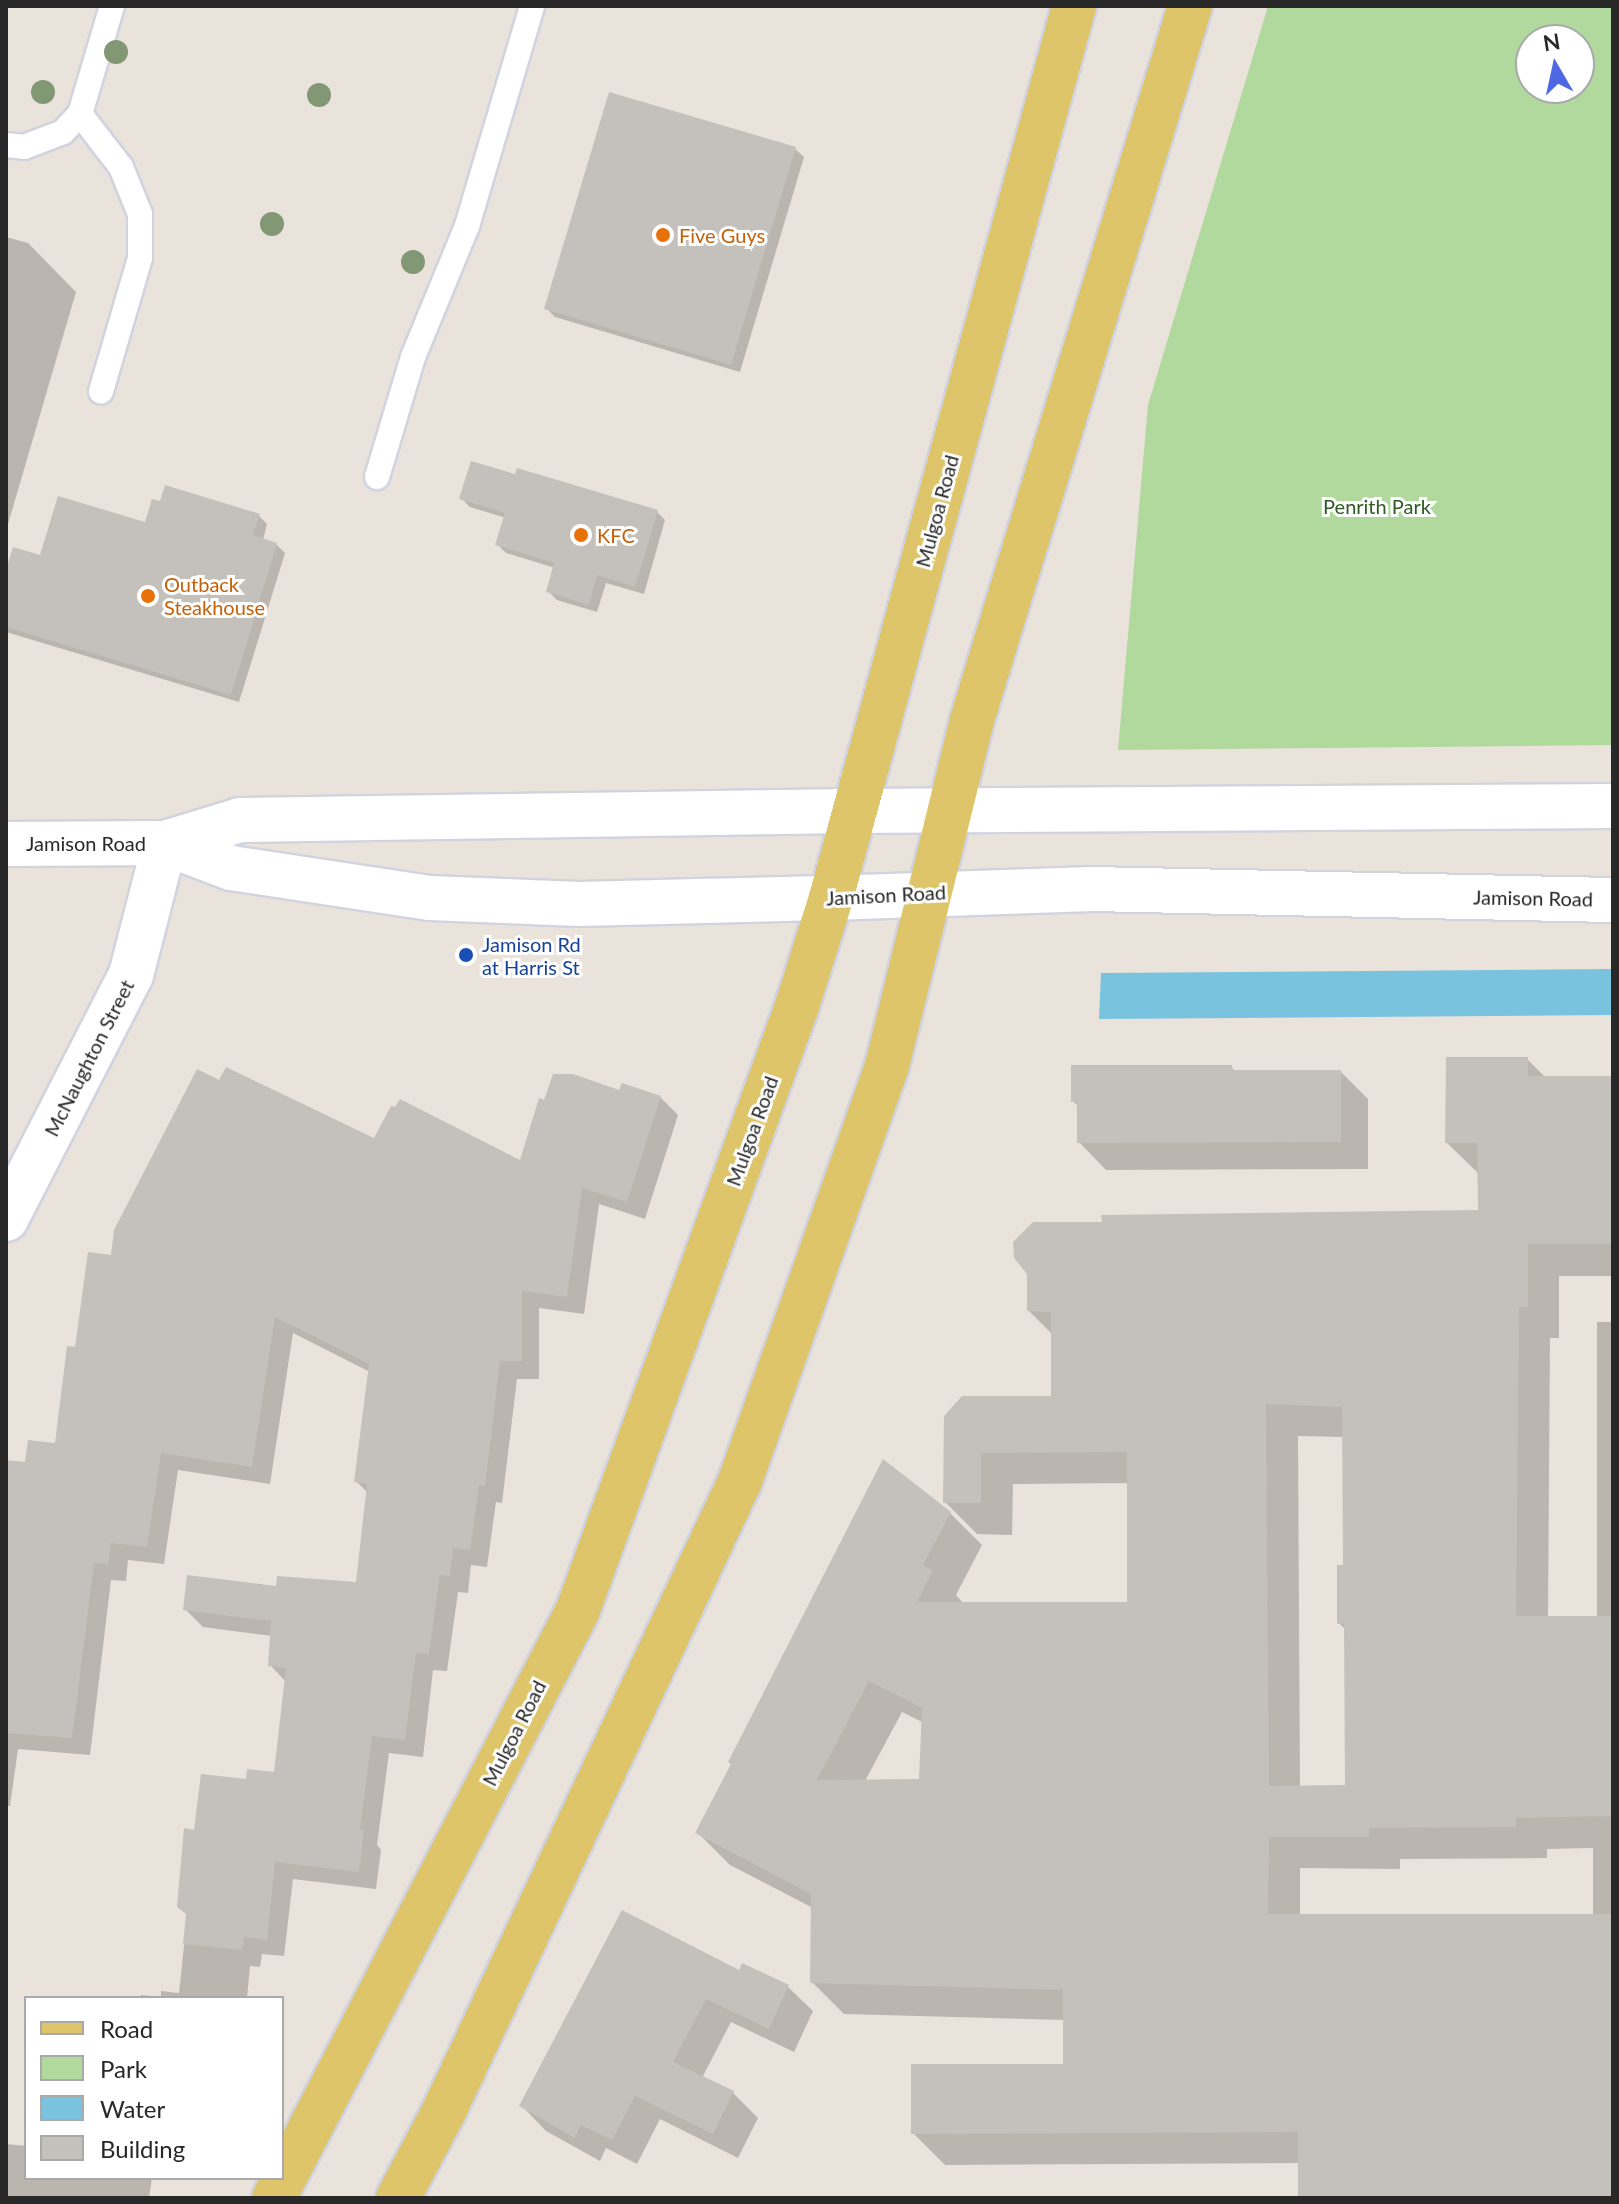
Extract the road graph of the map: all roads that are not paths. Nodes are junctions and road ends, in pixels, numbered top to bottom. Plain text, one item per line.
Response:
1 (112, 6) edge
2 (532, 6) edge
3 (1074, 6) edge
4 (1190, 6) edge
5 (80, 114) junction
6 (6, 145) edge
7 (101, 391) dead end
8 (377, 477) dead end
9 (1613, 806) edge
10 (953, 810) junction
11 (854, 811) junction
12 (165, 843) junction
13 (6, 844) edge
14 (932, 892) junction
15 (831, 898) junction
16 (1613, 900) edge
17 (6, 1219) edge
18 (284, 2179) edge
19 (283, 2180) edge
20 (274, 2198) edge
21 (398, 2198) edge

1 - 5 lane
2 - 8 lane
3 - 11 main road, Mulgoa Road
4 - 10 main road
5 - 6 lane
5 - 7 lane
9 - 10 street, Jamison Road
10 - 11 street, Jamison Road
10 - 14 main road
11 - 12 street, Jamison Road
11 - 15 main road, Mulgoa Road
12 - 13 street, Jamison Road
12 - 15 street, Jamison Road
12 - 17 street, McNaughton Street
14 - 15 street, Jamison Road
14 - 16 street, Jamison Road
14 - 21 main road
15 - 18 main road, Mulgoa Road
19 - 20 main road, Mulgoa Road

